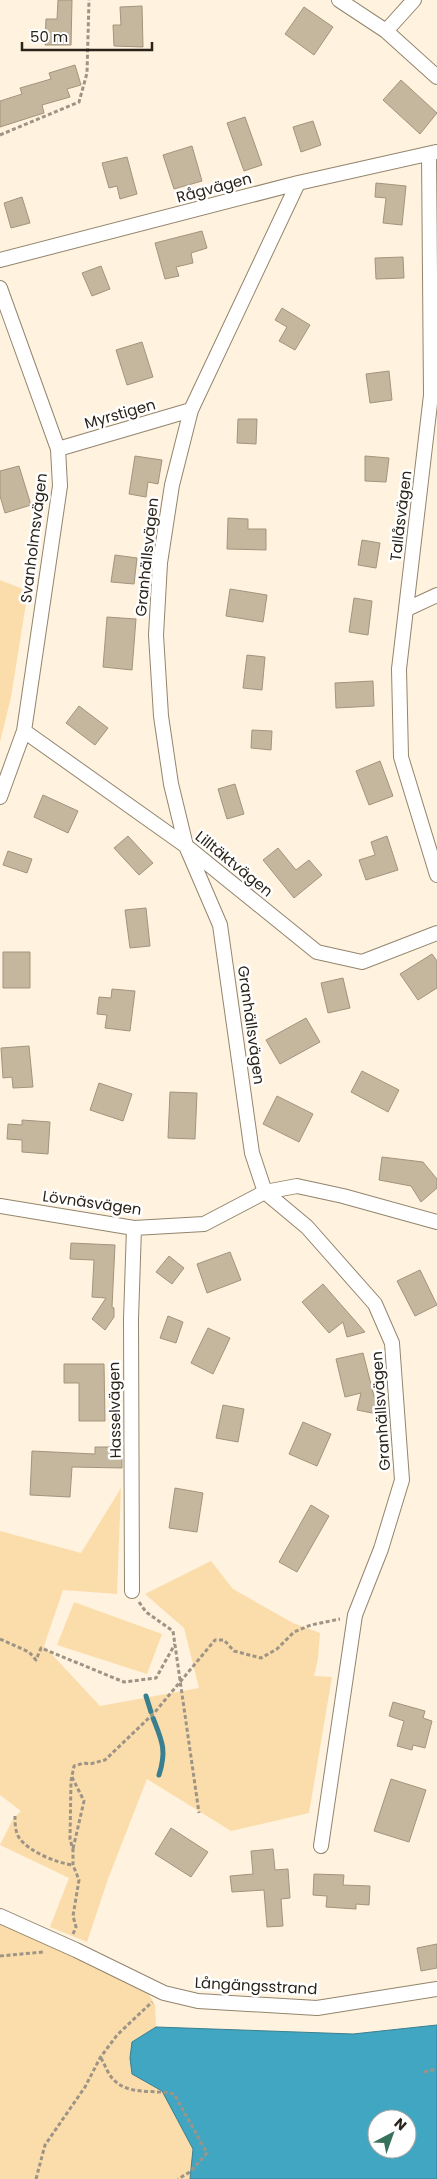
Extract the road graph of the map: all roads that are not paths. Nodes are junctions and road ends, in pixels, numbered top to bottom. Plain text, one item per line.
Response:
1 (339, 0) edge
2 (414, 0) edge
3 (386, 31) junction
4 (437, 78) edge
5 (433, 153) edge
6 (298, 183) junction
7 (0, 260) edge
8 (0, 288) edge
9 (191, 410) junction
10 (58, 449) junction
11 (437, 595) edge
12 (406, 609) junction
13 (24, 731) junction
14 (0, 797) edge
15 (186, 846) junction
16 (437, 875) edge
17 (437, 933) edge
18 (265, 1192) junction
19 (0, 1206) edge
20 (437, 1222) edge
21 (134, 1228) junction
22 (132, 1591) road end
23 (321, 1846) dead end
24 (0, 1916) edge
25 (437, 1989) edge

1 - 3 street
2 - 3 street
3 - 4 street
5 - 6 street, Rågvägen
5 - 12 street, Tallåsvägen
6 - 7 street, Rågvägen
6 - 9 street, Granhällsvägen
8 - 10 street, Svanholmsvägen
9 - 10 street, Myrstigen
9 - 15 street, Granhällsvägen
10 - 13 street, Svanholmsvägen
11 - 12 street
12 - 16 street, Tallåsvägen
13 - 14 street, Svanholmsvägen
13 - 15 street, Lilltäktvägen
15 - 17 street, Lilltäktvägen
15 - 18 street, Granhällsvägen
18 - 20 street, Lövnäsvägen
18 - 21 street, Lövnäsvägen
18 - 23 street, Granhällsvägen
19 - 21 street, Lövnäsvägen
21 - 22 street, Hasselvägen
24 - 25 street, Långängsstrand

